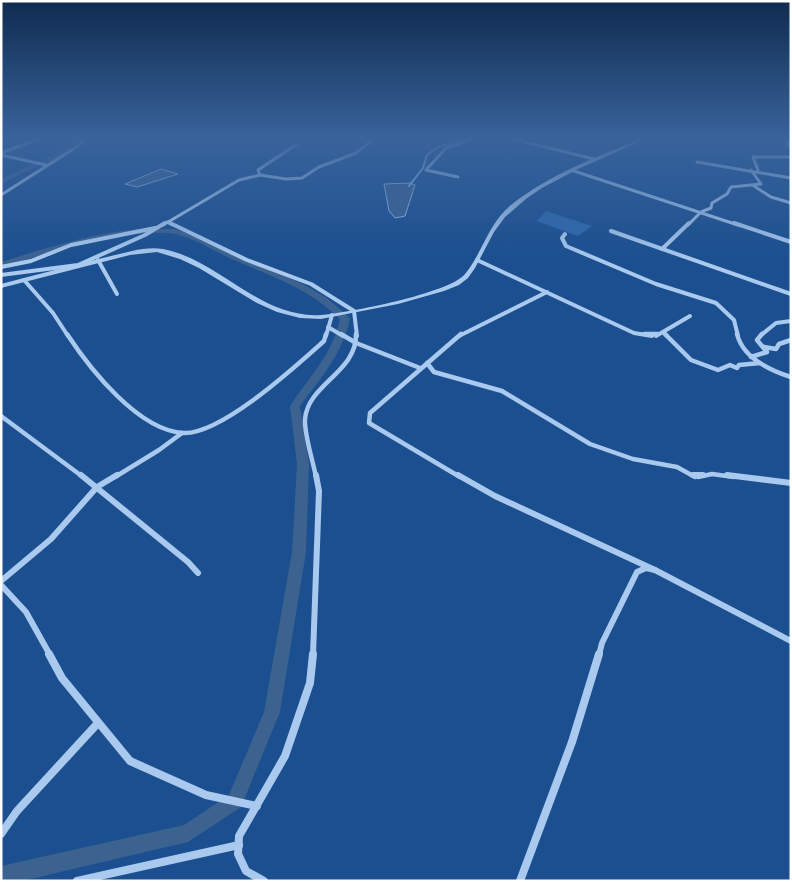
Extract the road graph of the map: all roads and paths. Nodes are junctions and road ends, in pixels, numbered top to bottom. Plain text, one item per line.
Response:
1 (26, 178) edge
2 (247, 178) edge
3 (281, 178) edge
4 (299, 178) edge
5 (560, 178) edge
6 (596, 178) edge
7 (755, 178) edge
8 (754, 186) junction
9 (1, 195) edge
10 (791, 203) edge
11 (701, 212) junction
12 (166, 222) junction
13 (158, 227) junction
14 (611, 231) dead end
15 (565, 234) dead end
16 (791, 242) edge
17 (662, 249) junction
18 (98, 260) junction
19 (477, 260) junction
20 (78, 265) junction
21 (1, 267) edge
22 (1, 276) edge
23 (24, 280) junction
24 (1, 286) edge
25 (547, 292) junction
26 (117, 294) dead end
27 (791, 294) edge
28 (352, 312) junction
29 (332, 315) junction
30 (690, 316) dead end
31 (791, 321) edge
32 (328, 327) junction
33 (663, 332) junction
34 (791, 340) edge
35 (356, 343) junction
36 (763, 347) junction
37 (751, 357) junction
38 (427, 363) junction
39 (760, 363) junction
40 (420, 368) junction
41 (791, 378) edge
42 (1, 416) edge
43 (182, 433) junction
44 (791, 483) edge
45 (96, 487) junction
46 (655, 570) junction
47 (198, 573) dead end
48 (1, 581) edge
49 (1, 585) edge
50 (791, 641) edge
51 (98, 723) junction
52 (256, 806) junction
53 (1, 834) edge
54 (238, 845) junction
55 (77, 881) edge
56 (264, 881) edge
57 (520, 881) edge

1 - 9 street
2 - 12 street
3 - 4 street
5 - 19 street
6 - 11 street
7 - 8 street
8 - 10 street
8 - 11 street
11 - 16 street
11 - 17 street
12 - 13 street
12 - 28 street
13 - 20 street
13 - 21 street
14 - 17 street
15 - 37 street
17 - 27 street
18 - 20 street
18 - 26 street
18 - 29 street
19 - 25 street
19 - 28 street
20 - 22 street
20 - 23 street
23 - 24 street
23 - 43 street
25 - 33 street
25 - 38 street
28 - 29 street
28 - 35 street
29 - 32 street
30 - 33 street
31 - 36 street
32 - 35 street
32 - 43 street
33 - 39 street
34 - 36 street
35 - 40 street
35 - 52 street
36 - 37 street
37 - 39 street
38 - 40 street
38 - 44 street
39 - 41 street
40 - 46 street
42 - 45 street
43 - 45 street
45 - 47 street
45 - 48 street
46 - 50 street
46 - 57 street
49 - 51 street
51 - 52 street
51 - 53 street
52 - 54 street
54 - 55 street
54 - 56 street

